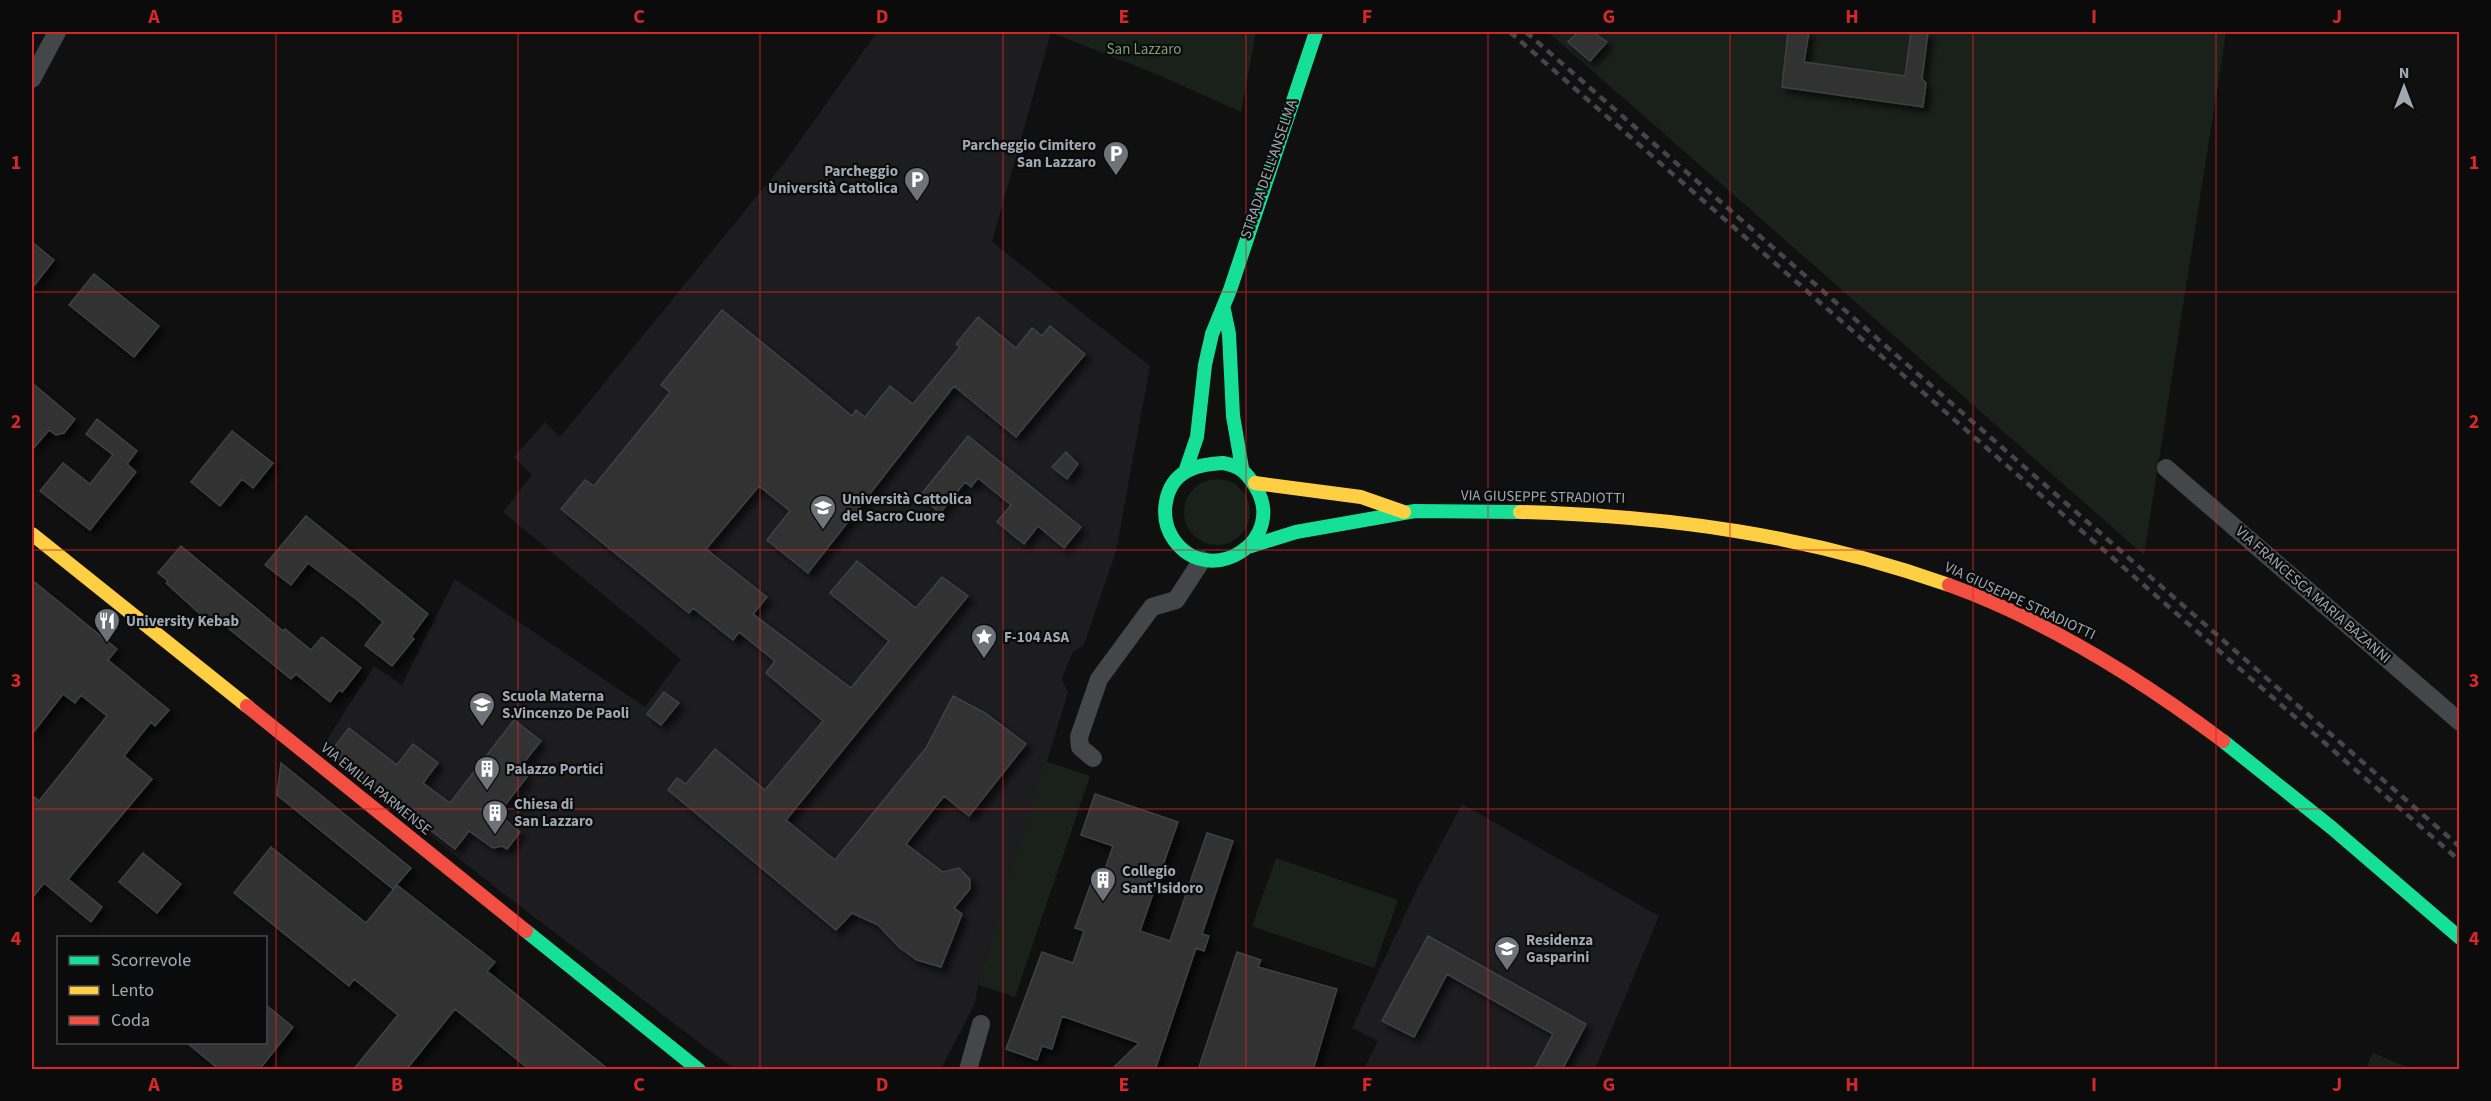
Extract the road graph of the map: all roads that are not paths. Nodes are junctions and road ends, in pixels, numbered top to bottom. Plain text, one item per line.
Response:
1 (57, 32) edge
2 (1316, 32) edge
3 (32, 79) edge
4 (1223, 308) junction
5 (1242, 468) junction
6 (2166, 468) dead end
7 (1185, 472) junction
8 (1255, 483) junction
9 (1404, 512) junction
10 (32, 534) edge
11 (1251, 546) junction
12 (1202, 560) junction
13 (2460, 722) edge
14 (1092, 759) dead end
15 (2460, 938) edge
16 (981, 1024) dead end
17 (699, 1070) edge
18 (968, 1070) edge

1 - 3 street
2 - 4 main road, STRADA DELL'ANSELMA
4 - 5 main road
4 - 7 main road, STRADA DELL'ANSELMA
5 - 7 main road
5 - 8 main road
6 - 13 street, VIA FRANCESCA MARIA BAZANNI
7 - 12 main road
8 - 9 main road, VIA GIUSEPPE STRADIOTTI
8 - 11 main road
9 - 11 main road, VIA GIUSEPPE STRADIOTTI
9 - 15 main road, VIA GIUSEPPE STRADIOTTI
10 - 17 main road, VIA EMILIA PARMENSE
11 - 12 main road
12 - 14 street
16 - 18 street

